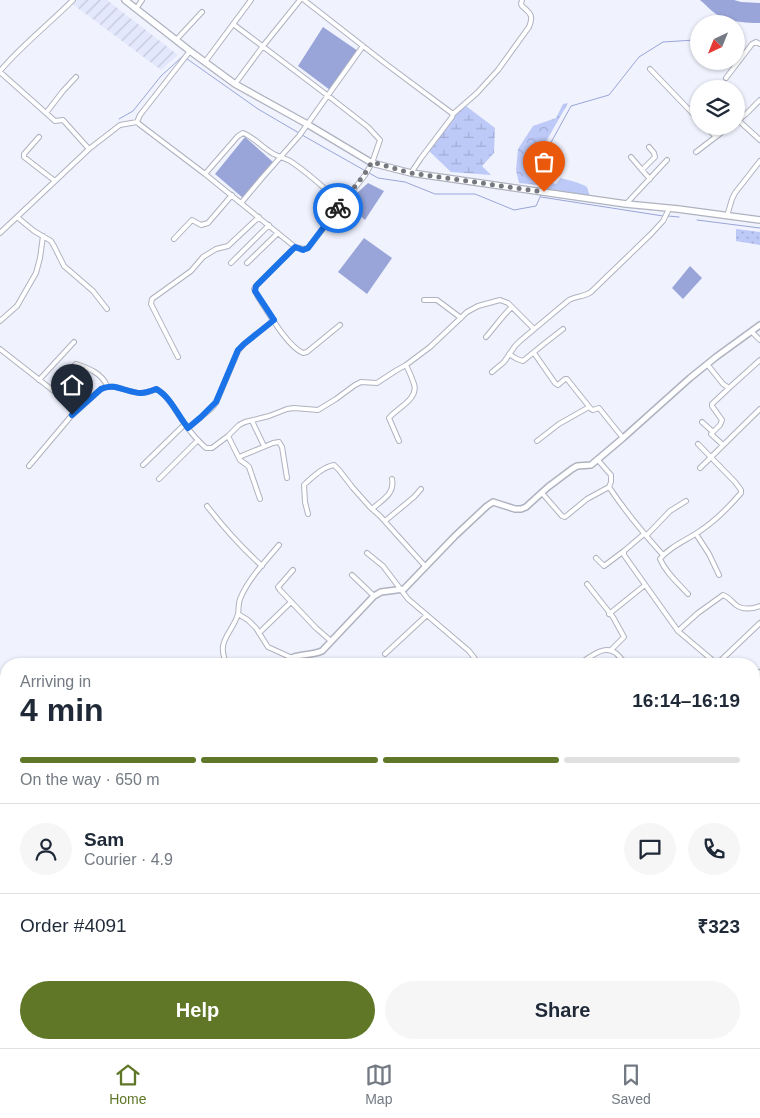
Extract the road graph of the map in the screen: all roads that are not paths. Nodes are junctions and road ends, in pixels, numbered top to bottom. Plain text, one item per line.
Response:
1 (73, 0) edge
2 (125, 0) edge
3 (142, 0) edge
4 (251, 0) edge
5 (302, 0) edge
6 (522, 0) edge
7 (136, 9) junction
8 (202, 12) dead end
9 (233, 24) junction
10 (176, 40) junction
11 (760, 44) edge
12 (263, 46) junction
13 (363, 46) junction
14 (188, 52) junction
15 (205, 62) junction
16 (650, 69) dead end
17 (0, 71) edge
18 (76, 77) dead end
19 (726, 78) dead end
20 (235, 84) junction
21 (327, 94) junction
22 (760, 100) edge
23 (690, 111) edge
24 (46, 113) junction
25 (453, 114) junction
26 (745, 115) edge
27 (137, 122) junction
28 (305, 127) junction
29 (745, 128) edge
30 (715, 136) edge
31 (39, 137) dead end
32 (760, 140) edge
33 (649, 147) dead end
34 (89, 149) junction
35 (696, 152) dead end
36 (281, 157) junction
37 (631, 157) dead end
38 (668, 160) dead end
39 (760, 161) edge
40 (372, 162) junction
41 (642, 170) junction
42 (411, 173) junction
43 (205, 174) junction
44 (650, 179) junction
45 (55, 181) junction
46 (232, 195) junction
47 (242, 203) junction
48 (342, 204) junction
49 (626, 204) junction
50 (669, 209) junction
51 (727, 216) junction
52 (17, 217) junction
53 (259, 217) junction
54 (760, 220) edge
55 (269, 225) junction
56 (278, 233) junction
57 (0, 234) edge
58 (42, 239) junction
59 (174, 239) dead end
60 (295, 247) junction
61 (231, 262) dead end
62 (248, 263) dead end
63 (424, 300) dead end
64 (512, 307) junction
65 (106, 309) dead end
66 (461, 318) junction
67 (274, 320) junction
68 (0, 321) edge
69 (340, 325) dead end
70 (760, 325) edge
71 (534, 329) junction
72 (563, 329) dead end
73 (752, 332) junction
74 (486, 337) dead end
75 (760, 340) edge
76 (74, 342) dead end
77 (0, 349) edge
78 (534, 353) junction
79 (509, 354) junction
80 (178, 357) dead end
81 (760, 360) edge
82 (707, 364) junction
83 (406, 365) junction
84 (492, 372) dead end
85 (40, 380) junction
86 (107, 386) junction
87 (729, 388) junction
88 (52, 389) junction
89 (589, 407) junction
90 (760, 409) edge
91 (78, 410) junction
92 (252, 421) junction
93 (702, 422) dead end
94 (186, 426) junction
95 (713, 432) junction
96 (228, 436) junction
97 (623, 438) junction
98 (198, 440) junction
99 (399, 441) dead end
100 (537, 441) dead end
101 (698, 444) dead end
102 (723, 445) junction
103 (264, 446) junction
104 (239, 457) junction
105 (711, 458) junction
106 (597, 459) junction
107 (143, 465) dead end
108 (29, 466) dead end
109 (700, 468) dead end
110 (287, 478) dead end
111 (159, 479) dead end
112 (392, 479) dead end
113 (609, 487) junction
114 (421, 489) dead end
115 (542, 493) junction
116 (260, 499) dead end
117 (686, 501) dead end
118 (208, 506) dead end
119 (372, 509) junction
120 (308, 514) dead end
121 (384, 522) junction
122 (644, 534) junction
123 (696, 534) junction
124 (279, 545) dead end
125 (624, 551) junction
126 (367, 553) dead end
127 (663, 555) junction
128 (596, 558) dead end
129 (262, 566) junction
130 (425, 566) junction
131 (293, 570) dead end
132 (352, 574) dead end
133 (719, 575) dead end
134 (587, 584) dead end
135 (645, 585) junction
136 (402, 590) junction
137 (688, 594) dead end
138 (374, 596) junction
139 (291, 602) junction
140 (760, 606) edge
141 (238, 614) junction
142 (610, 614) junction
143 (427, 615) junction
144 (760, 623) edge
145 (678, 631) junction
146 (259, 633) junction
147 (332, 641) junction
148 (611, 650) junction
149 (385, 654) dead end
150 (290, 657) joint
151 (224, 658) edge
152 (474, 658) edge
153 (588, 658) edge
154 (620, 658) edge
155 (710, 658) edge
156 (723, 658) edge

1 - 17 street
2 - 7 main road
3 - 7 street
4 - 9 street
5 - 12 street
5 - 13 street
6 - 25 street
7 - 10 main road
8 - 10 street
9 - 12 street
9 - 15 street
10 - 14 main road
11 - 19 street
12 - 20 street
12 - 21 street
13 - 21 street
13 - 25 street
14 - 15 main road
14 - 27 street
15 - 20 main road
16 - 23 street
17 - 24 street
18 - 24 street
20 - 28 main road
21 - 28 street
21 - 40 street
22 - 26 street
24 - 34 street
25 - 42 street
27 - 34 street
27 - 43 street
28 - 36 street
28 - 40 main road
29 - 32 street
30 - 35 street
31 - 45 street
33 - 41 street
34 - 45 street
36 - 43 street
36 - 47 street
36 - 48 street
37 - 41 street
38 - 44 street
39 - 51 street
40 - 42 main road
40 - 48 street
41 - 44 street
42 - 49 main road
43 - 46 street
44 - 49 street
45 - 52 street
46 - 47 street
46 - 59 street
47 - 53 street
48 - 60 street
49 - 50 main road
50 - 51 main road
50 - 71 street
51 - 54 main road
52 - 57 street
52 - 58 street
53 - 55 street
53 - 80 street
55 - 56 street
55 - 61 street
56 - 60 street
56 - 62 street
58 - 65 street
58 - 68 street
60 - 67 street
63 - 66 street
64 - 66 street
64 - 71 street
64 - 74 street
66 - 83 street
67 - 69 street
67 - 94 street
70 - 73 street
71 - 79 street
72 - 78 street
73 - 75 street
73 - 82 street
76 - 85 street
77 - 85 street
78 - 79 street
78 - 89 street
79 - 84 street
81 - 87 street
82 - 87 street
82 - 97 street
83 - 92 street
83 - 99 street
85 - 88 street
86 - 88 street
86 - 91 street
86 - 94 street
87 - 95 street
88 - 91 street
89 - 97 street
89 - 100 street
90 - 102 street
91 - 108 street
92 - 96 street
92 - 103 street
93 - 95 street
94 - 98 street
94 - 107 street
95 - 102 street
96 - 98 street
96 - 104 street
97 - 106 street
98 - 111 street
101 - 105 street
102 - 105 street
103 - 104 street
103 - 110 street
104 - 116 street
105 - 109 street
105 - 123 street
106 - 113 street
106 - 115 street
112 - 119 street
113 - 115 street
113 - 122 street
114 - 121 street
115 - 130 street
117 - 122 street
118 - 129 street
119 - 120 street
119 - 121 street
121 - 130 street
122 - 125 street
122 - 127 street
123 - 127 street
123 - 133 street
124 - 129 street
125 - 128 street
125 - 135 street
126 - 136 street
127 - 137 street
129 - 141 street
130 - 136 street
131 - 139 street
132 - 138 street
134 - 142 street
135 - 142 street
135 - 145 street
136 - 138 street
136 - 143 street
138 - 147 street
139 - 146 street
139 - 147 street
140 - 145 street
141 - 146 street
141 - 151 street
142 - 148 street
143 - 149 street
143 - 152 street
144 - 156 street
145 - 155 street
146 - 150 street
147 - 150 street
148 - 153 street
148 - 154 street

